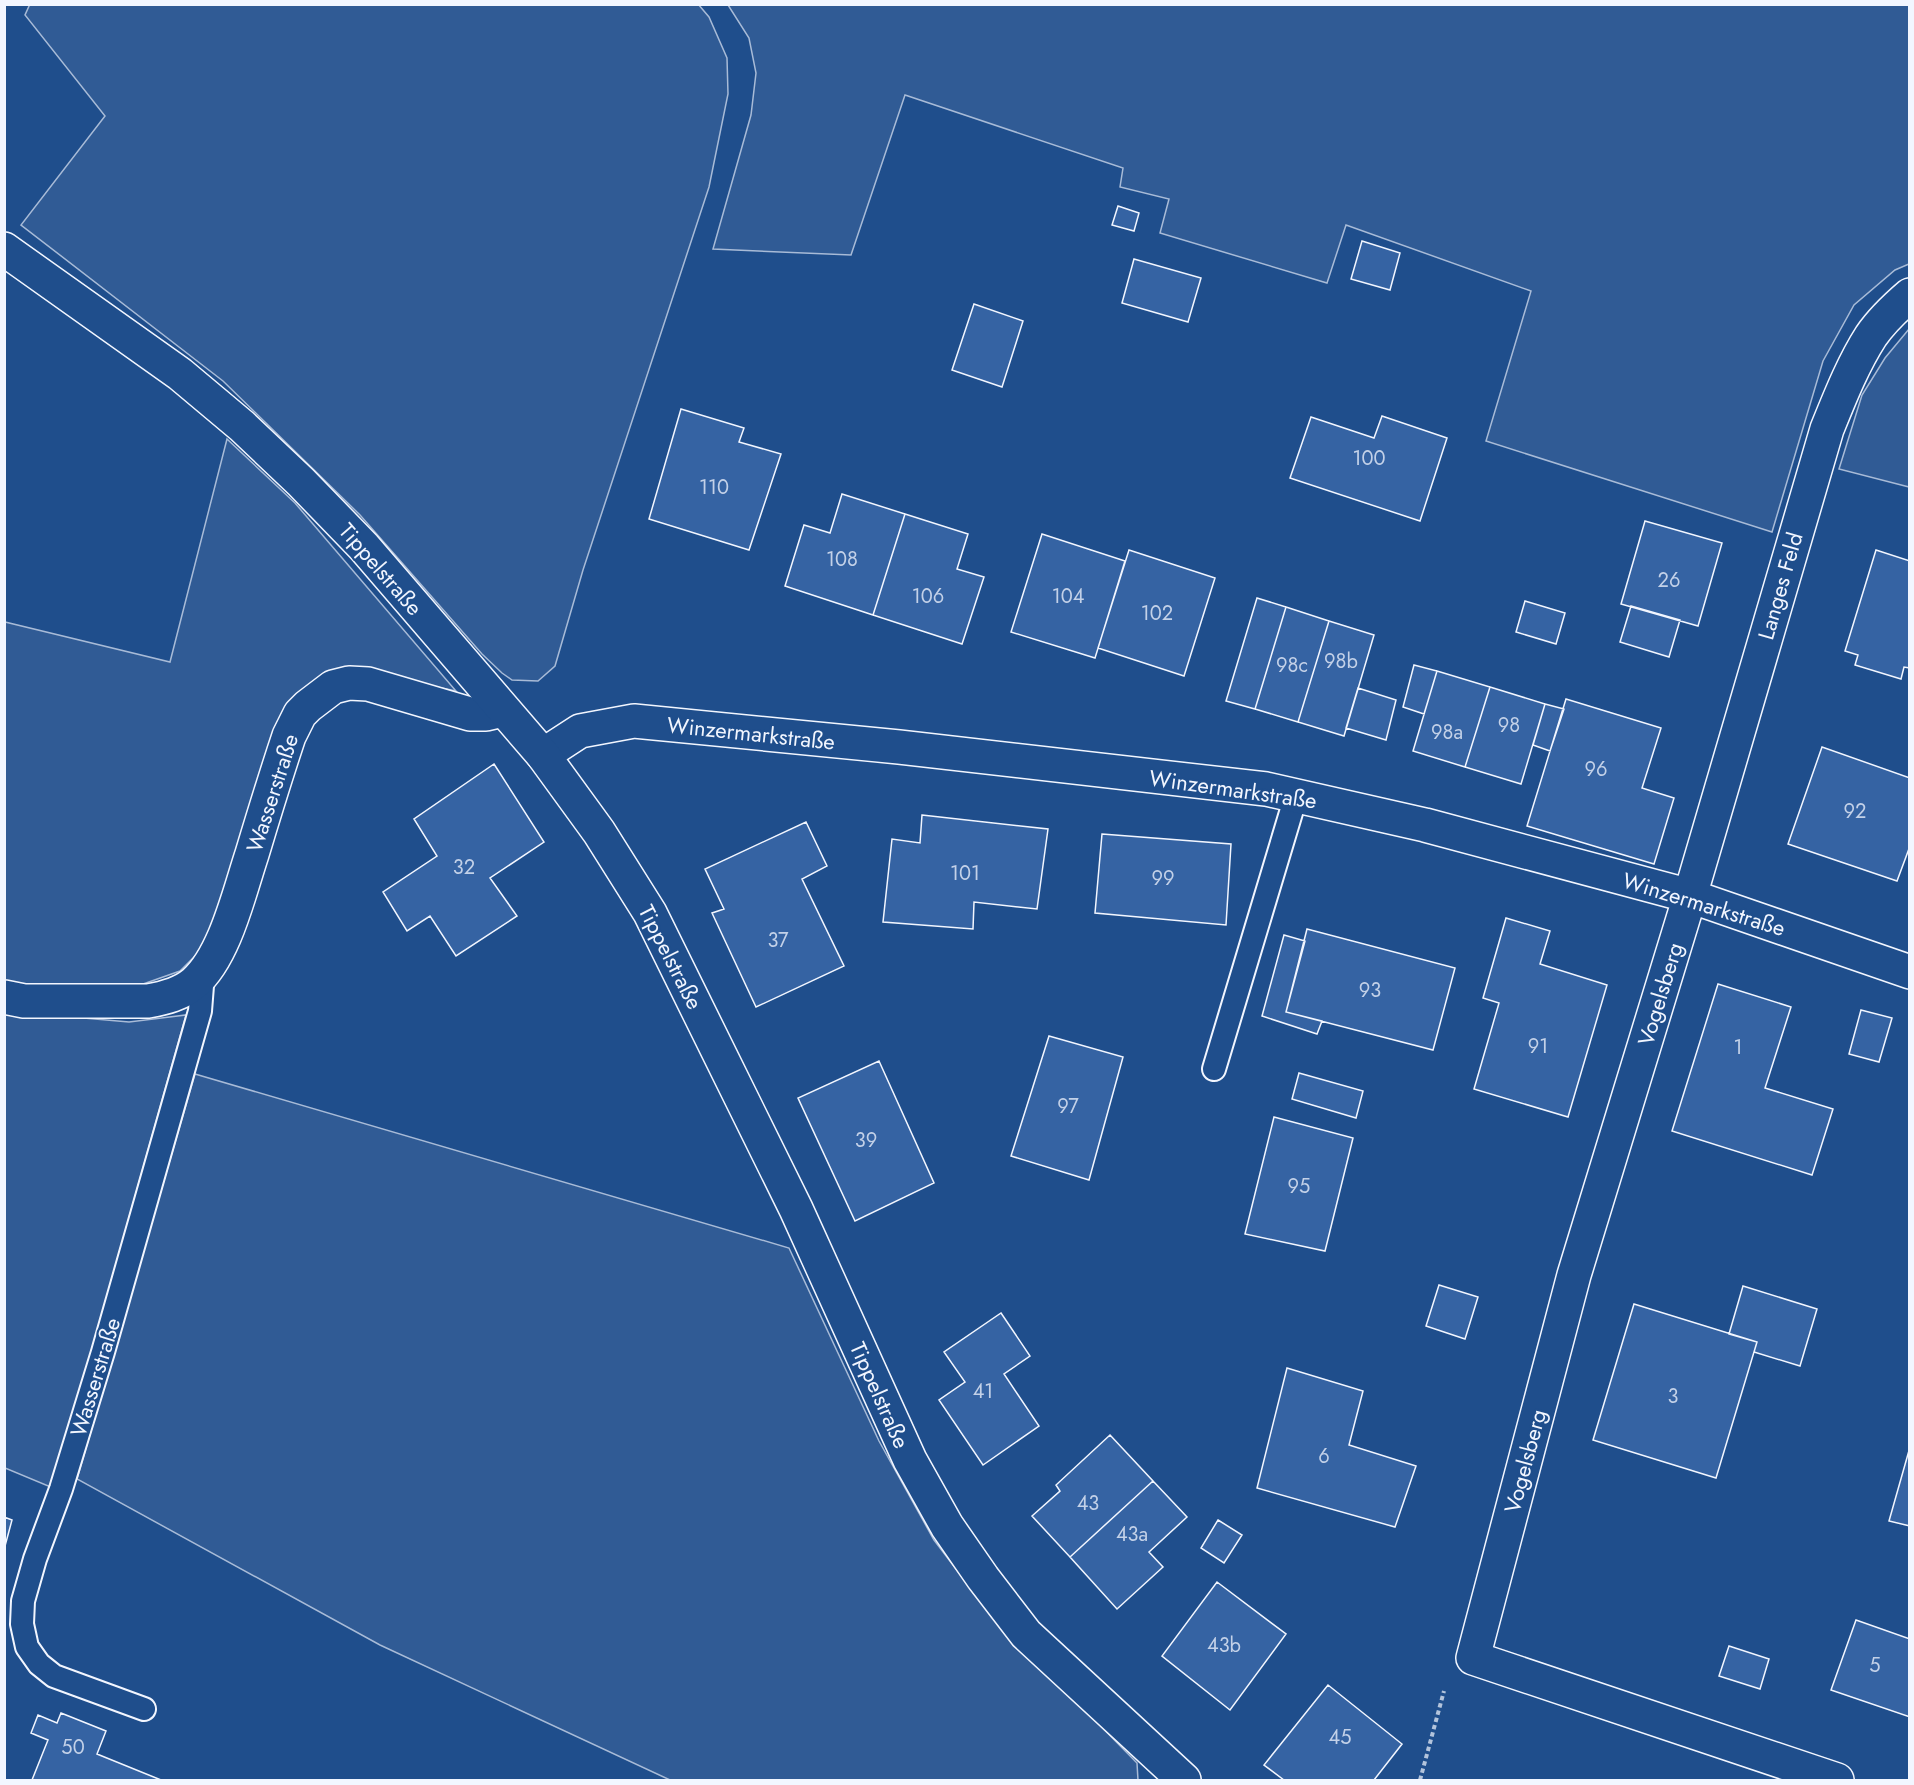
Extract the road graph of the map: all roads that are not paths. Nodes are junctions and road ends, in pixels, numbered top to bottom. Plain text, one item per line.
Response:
1 (4, 249) edge
2 (1910, 295) edge
3 (503, 710) junction
4 (543, 755) junction
5 (1296, 796) junction
6 (1690, 896) junction
7 (1910, 972) edge
8 (203, 973) junction
9 (4, 997) edge
10 (1214, 1069) dead end
11 (144, 1709) dead end
12 (1184, 1780) edge
13 (1837, 1780) edge

1 - 3 street, Tippelstraße
2 - 6 street, Langes Feld
3 - 4 street, Tippelstraße
3 - 8 street, Wasserstraße
4 - 5 street, Winzermarkstraße
4 - 12 street, Tippelstraße
5 - 6 street, Winzermarkstraße
5 - 10 lane
6 - 7 street, Winzermarkstraße
6 - 13 street, Vogelsberg
8 - 9 street, Wasserstraße
8 - 11 lane, Wasserstraße

